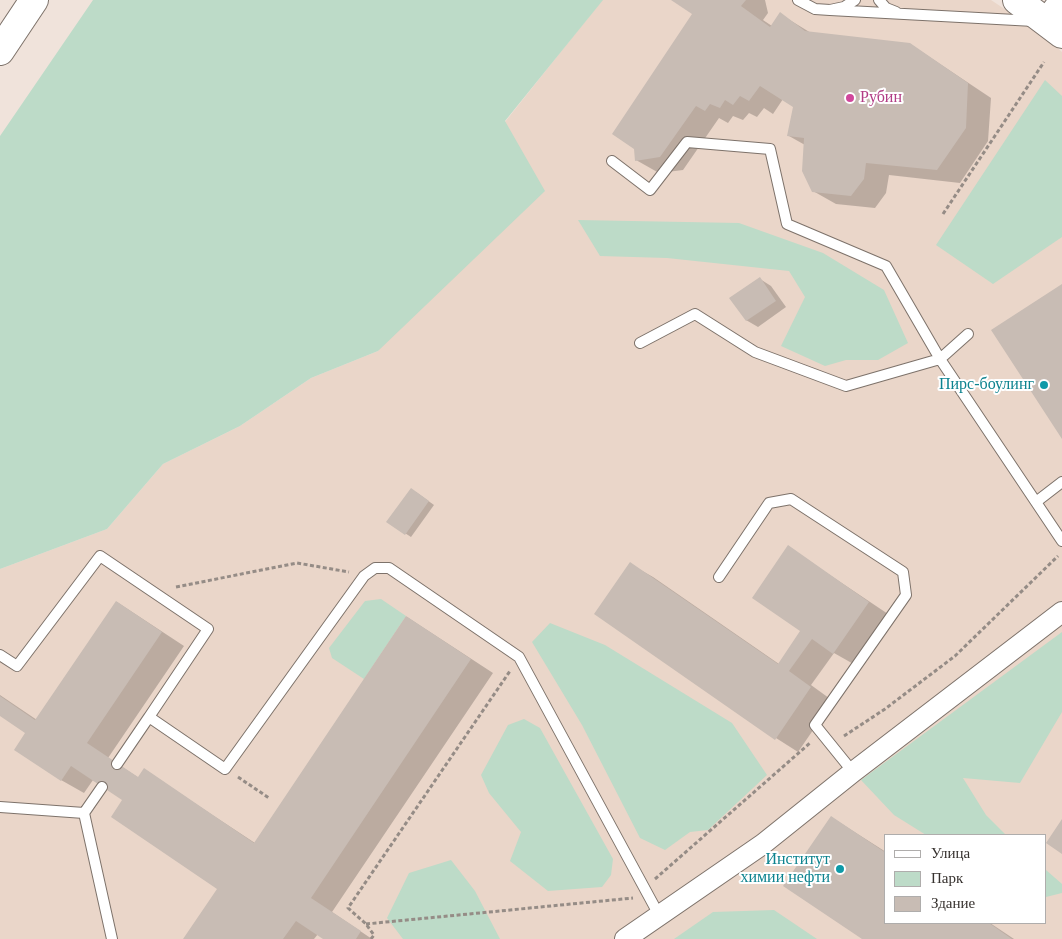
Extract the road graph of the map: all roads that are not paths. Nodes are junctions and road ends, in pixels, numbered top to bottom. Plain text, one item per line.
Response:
1 (34, 0) edge
2 (798, 0) edge
3 (855, 0) edge
4 (879, 0) edge
5 (1017, 0) edge
6 (830, 10) junction
7 (899, 13) junction
8 (1057, 20) edge
9 (0, 51) edge
10 (612, 161) dead end
11 (968, 334) dead end
12 (640, 343) dead end
13 (940, 359) junction
14 (1062, 482) edge
15 (1036, 502) junction
16 (1062, 541) edge
17 (719, 577) dead end
18 (1062, 612) edge
19 (0, 655) edge
20 (149, 717) junction
21 (117, 764) dead end
22 (853, 772) junction
23 (102, 787) dead end
24 (0, 808) edge
25 (84, 813) junction
26 (659, 915) junction
27 (112, 939) edge
28 (625, 939) edge

1 - 9 main road
2 - 6 lane
3 - 6 lane
4 - 7 lane
5 - 8 main road
6 - 7 lane
7 - 8 lane
10 - 13 lane
11 - 13 lane
12 - 13 lane
13 - 15 lane
14 - 15 lane
15 - 16 lane
17 - 22 lane
18 - 22 street
19 - 20 lane
20 - 21 lane
20 - 26 lane
22 - 26 street
23 - 25 lane
24 - 25 lane
25 - 27 lane
26 - 28 street

